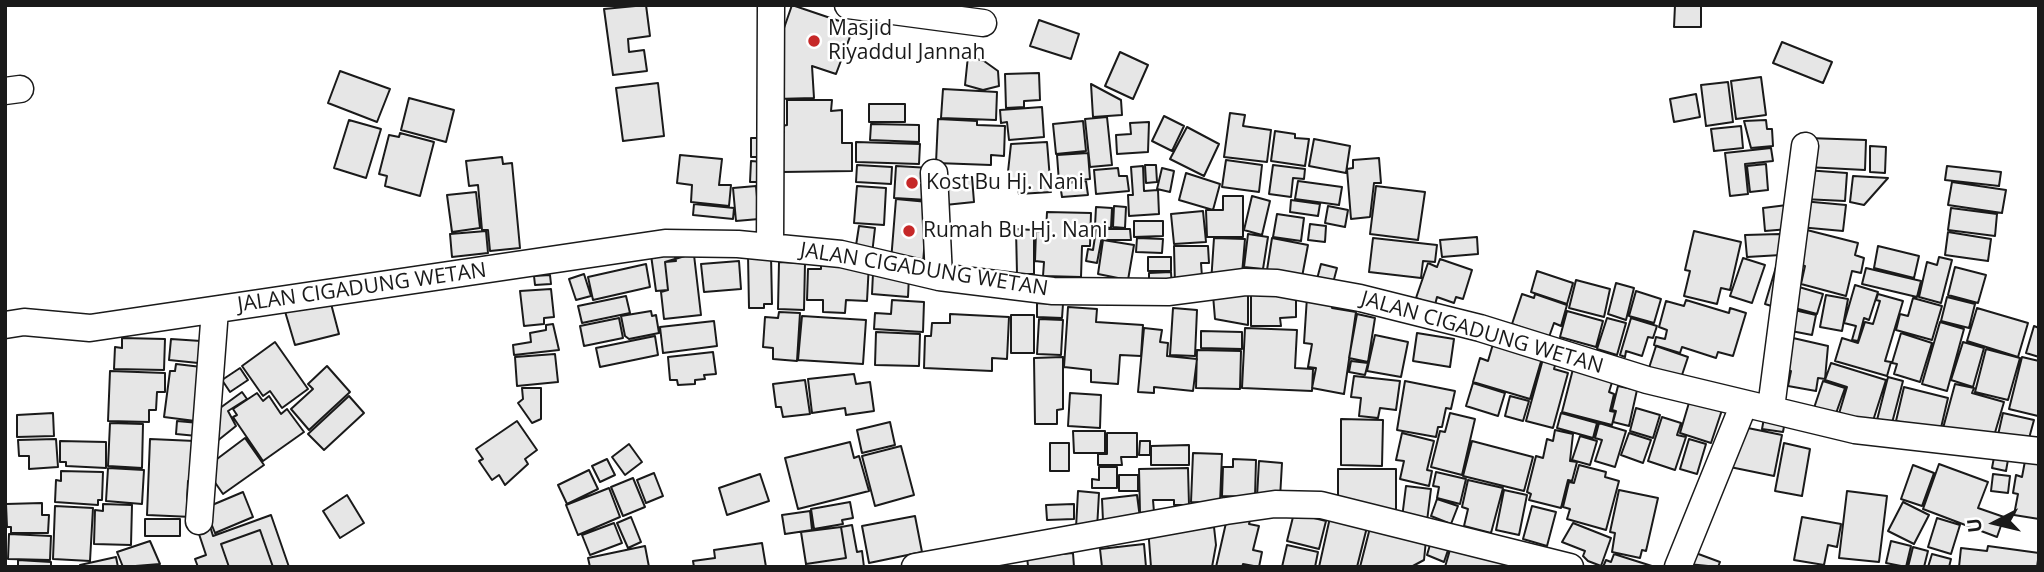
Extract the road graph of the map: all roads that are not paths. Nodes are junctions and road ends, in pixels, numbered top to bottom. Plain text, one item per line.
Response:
1 (771, 5) edge
2 (848, 5) edge
3 (983, 23) dead end
4 (1805, 146) dead end
5 (934, 173) dead end
6 (770, 247) junction
7 (939, 277) junction
8 (215, 310) junction
9 (5, 325) edge
10 (1744, 404) junction
11 (1771, 408) junction
12 (2039, 451) edge
13 (199, 521) dead end
14 (915, 567) edge
15 (1570, 567) edge
16 (1678, 567) edge

1 - 6 street
2 - 3 street
4 - 11 street
5 - 7 street
6 - 7 street, JALAN CIGADUNG WETAN
6 - 8 street, JALAN CIGADUNG WETAN
7 - 10 street, JALAN CIGADUNG WETAN
8 - 9 street, JALAN CIGADUNG WETAN
8 - 13 street
10 - 11 street, JALAN CIGADUNG WETAN
10 - 16 street
11 - 12 street, JALAN CIGADUNG WETAN
14 - 15 street

